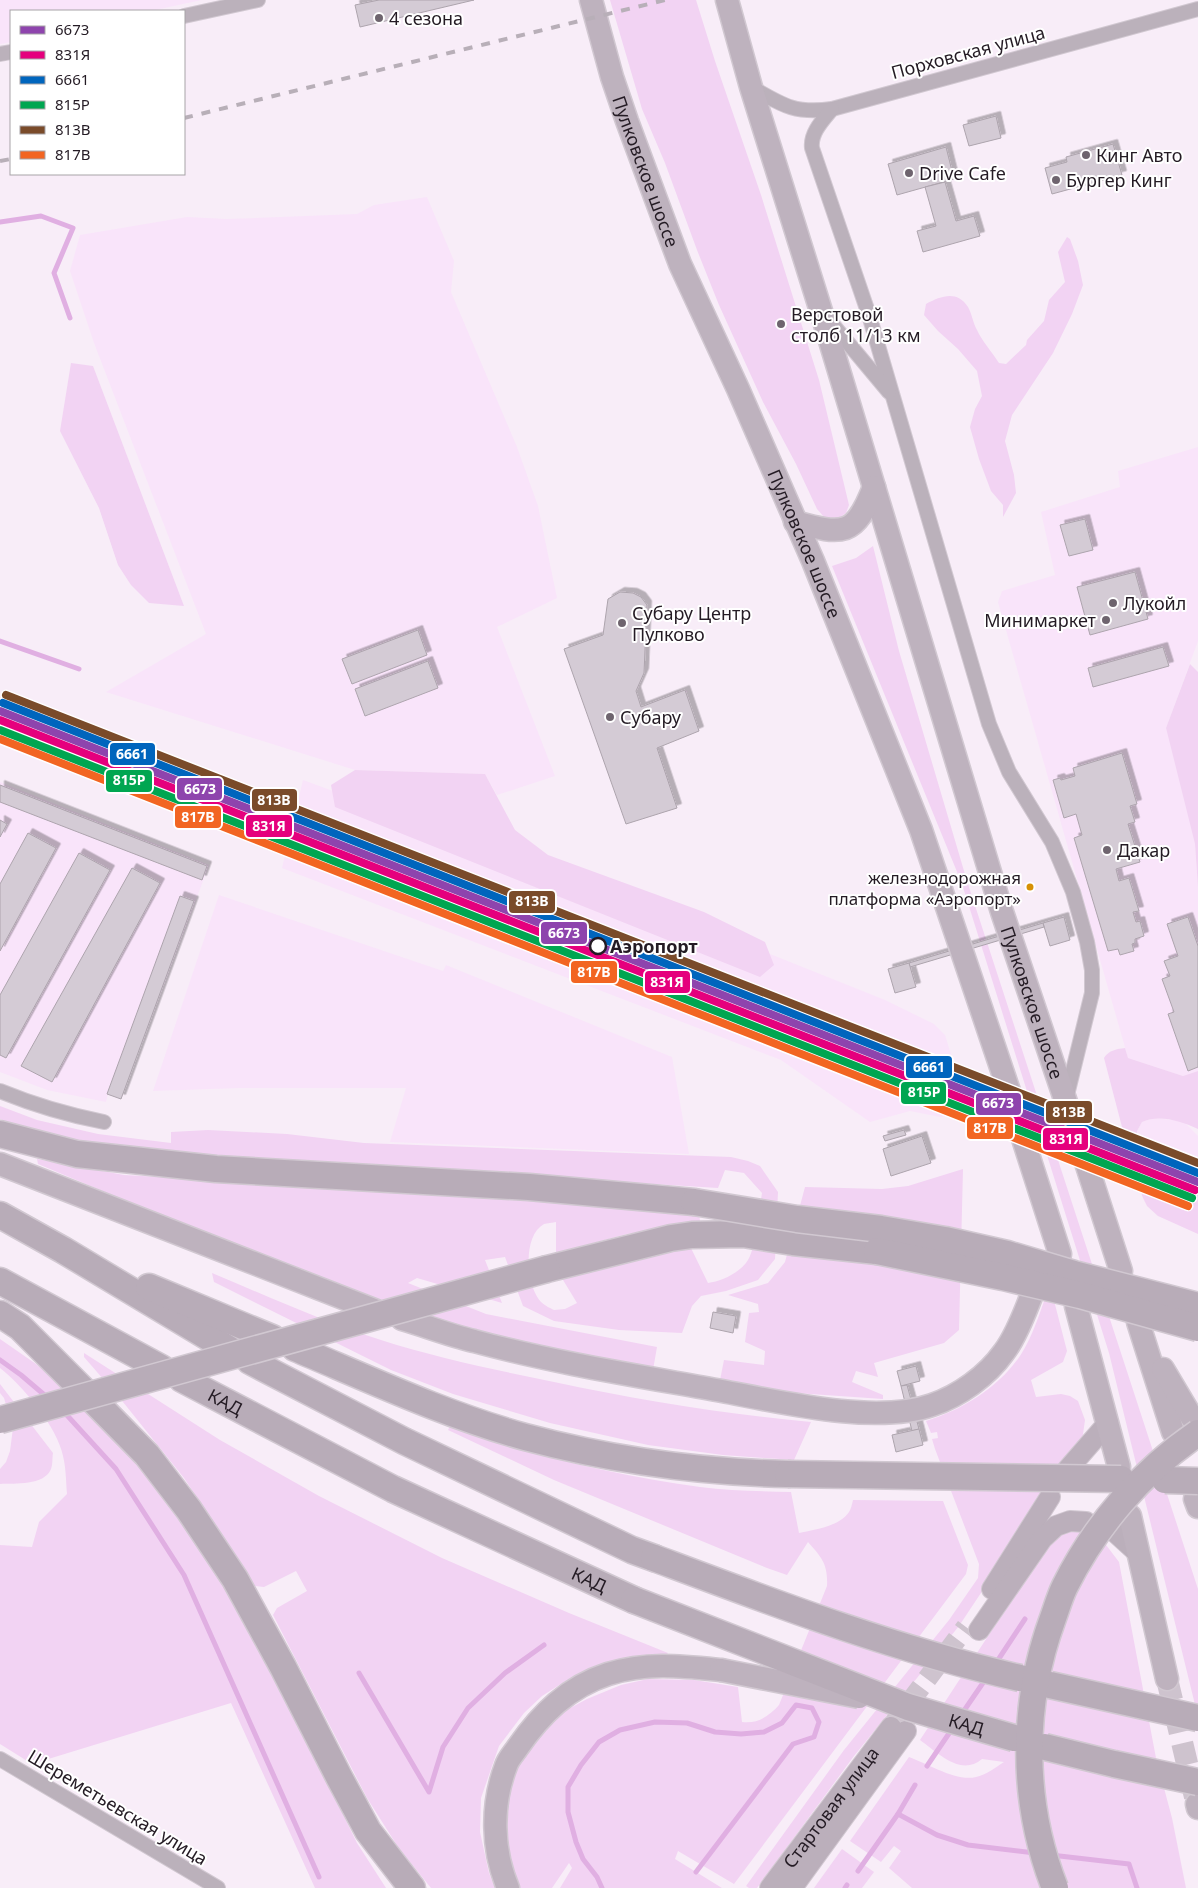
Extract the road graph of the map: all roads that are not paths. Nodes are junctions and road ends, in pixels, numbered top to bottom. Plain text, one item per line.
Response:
1 (258, 0) edge
2 (591, 0) edge
3 (727, 0) edge
4 (1198, 9) edge
5 (185, 16) edge
6 (751, 87) junction
7 (832, 108) junction
8 (821, 311) junction
9 (893, 396) junction
10 (874, 488) junction
11 (795, 522) junction
12 (0, 1091) edge
13 (1009, 1091) tunnel mouth
14 (1068, 1108) joint
15 (1017, 1120) tunnel mouth
16 (104, 1122) dead end
17 (0, 1134) edge
18 (1080, 1144) tunnel mouth
19 (0, 1164) edge
20 (0, 1215) edge
21 (1054, 1248) dead end
22 (63, 1250) junction
23 (1121, 1272) dead end
24 (0, 1281) edge
25 (1032, 1294) dead end
26 (1076, 1306) dead end
27 (1198, 1306) edge
28 (374, 1310) dead end
29 (0, 1314) edge
30 (402, 1319) dead end
31 (1139, 1327) dead end
32 (1198, 1328) edge
33 (0, 1420) edge
34 (1108, 1423) junction
35 (1188, 1428) edge
36 (1068, 1469) dead end
37 (1120, 1473) joint
38 (1165, 1480) dead end
39 (1197, 1495) edge
40 (1050, 1497) dead end
41 (1130, 1516) dead end
42 (1086, 1522) dead end
43 (1116, 1533) dead end
44 (1140, 1554) junction
45 (1020, 1678) dead end
46 (1167, 1679) tunnel mouth
47 (1050, 1685) dead end
48 (1198, 1718) edge
49 (902, 1722) junction
50 (1014, 1738) dead end
51 (1045, 1747) dead end
52 (0, 1759) edge
53 (1198, 1798) edge
54 (218, 1888) edge
55 (412, 1888) edge
56 (508, 1888) edge
57 (770, 1888) edge
58 (792, 1888) edge
59 (1056, 1888) edge

1 - 5 street
2 - 11 main road, Пулковское шоссе
3 - 6 main road, Пулковское шоссе
4 - 7 street, Порховская улица
6 - 7 street, Порховская улица
6 - 8 main road, Пулковское шоссе
7 - 9 street
8 - 9 street
8 - 10 main road, Пулковское шоссе
9 - 14 street
10 - 11 main road
10 - 14 main road, Пулковское шоссе
11 - 13 main road, Пулковское шоссе
12 - 16 street
15 - 21 main road
17 - 27 highway, bridge
18 - 23 main road
19 - 28 main road
20 - 22 highway
22 - 37 highway, bridge
22 - 45 highway, bridge
24 - 49 highway, КАД, bridge
25 - 30 main road
26 - 34 main road
29 - 55 highway
31 - 35 main road
32 - 33 highway, bridge
34 - 36 street
34 - 37 main road
35 - 59 highway, bridge
38 - 39 highway, bridge
40 - 42 street
41 - 44 main road
43 - 44 street
44 - 46 main road
47 - 48 highway, bridge
49 - 50 highway, КАД, bridge
49 - 56 main road, bridge
49 - 57 street, Стартовая улица
49 - 58 street, Стартовая улица
51 - 53 highway, bridge
52 - 54 street, Шереметьевская улица

